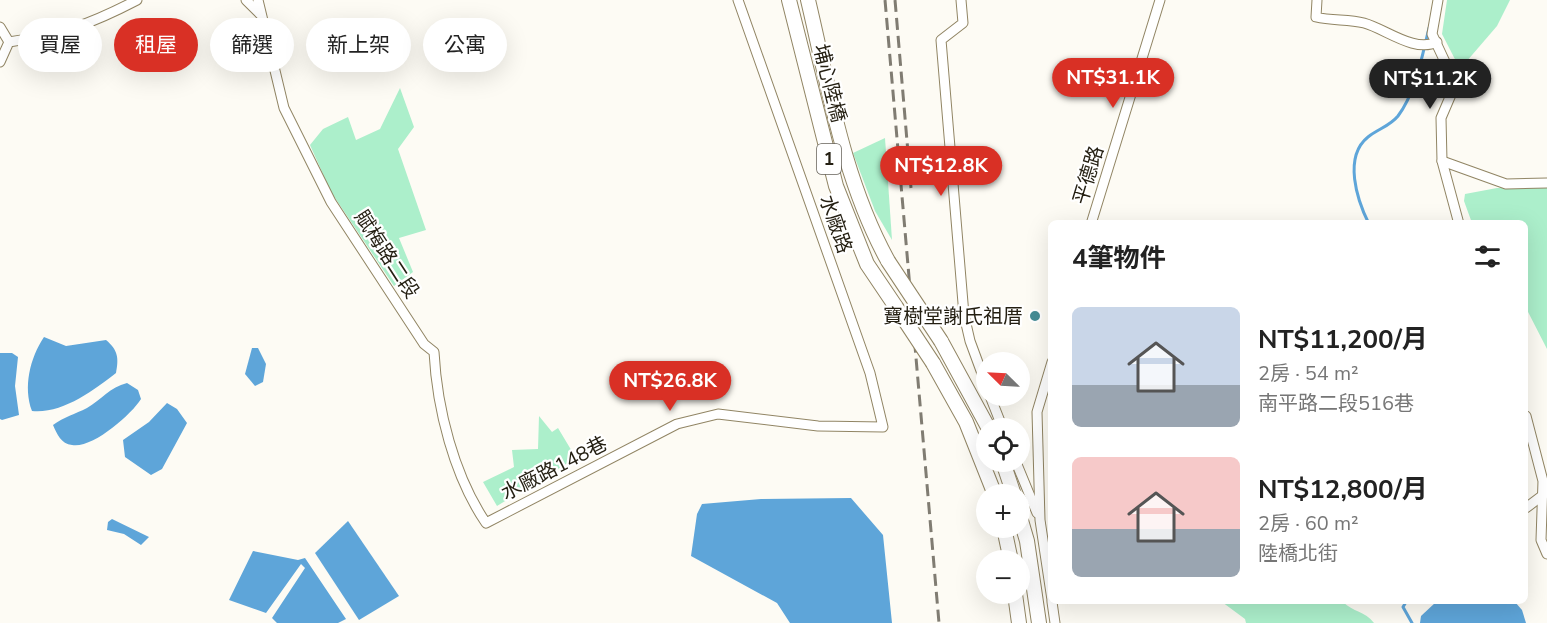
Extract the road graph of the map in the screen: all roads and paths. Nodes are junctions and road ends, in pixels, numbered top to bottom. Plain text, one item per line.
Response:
1 (137, 0) edge
2 (246, 0) edge
3 (258, 0) edge
4 (738, 0) edge
5 (789, 0) edge
6 (808, 0) edge
7 (961, 0) edge
8 (1160, 0) edge
9 (1317, 0) edge
10 (1438, 0) edge
11 (260, 14) junction
12 (0, 27) edge
13 (9, 42) junction
14 (1434, 43) junction
15 (0, 62) edge
16 (1442, 161) junction
17 (1547, 183) edge
18 (1092, 220) edge
19 (1458, 220) edge
20 (976, 357) edge
21 (1048, 375) edge
22 (983, 418) edge
23 (1528, 424) edge
24 (883, 427) joint
25 (1020, 472) edge
26 (991, 484) edge
27 (1543, 495) junction
28 (1528, 506) edge
29 (1040, 520) junction
30 (486, 523) joint
31 (1026, 538) edge
32 (1547, 554) edge
33 (1048, 574) edge
34 (1016, 604) edge
35 (1052, 604) edge
36 (1019, 623) edge
37 (1039, 623) edge
38 (1055, 623) edge

1 - 13 street
2 - 11 street
3 - 11 street, 賦梅路二段
4 - 24 street, 水廠路
5 - 26 main road, 埔心陸橋 / 1, bridge
6 - 22 main road, 埔心陸橋 / 1, bridge
7 - 20 street
8 - 18 street, 平德路
9 - 14 street
10 - 14 street
11 - 30 street, 賦梅路二段
12 - 13 street
13 - 15 street
14 - 16 street
16 - 17 street
16 - 19 street
21 - 29 street
23 - 27 street
24 - 30 street, 水廠路148巷
25 - 29 street
27 - 28 street
27 - 32 street
29 - 33 street
31 - 37 main road
34 - 36 main road
35 - 38 street

